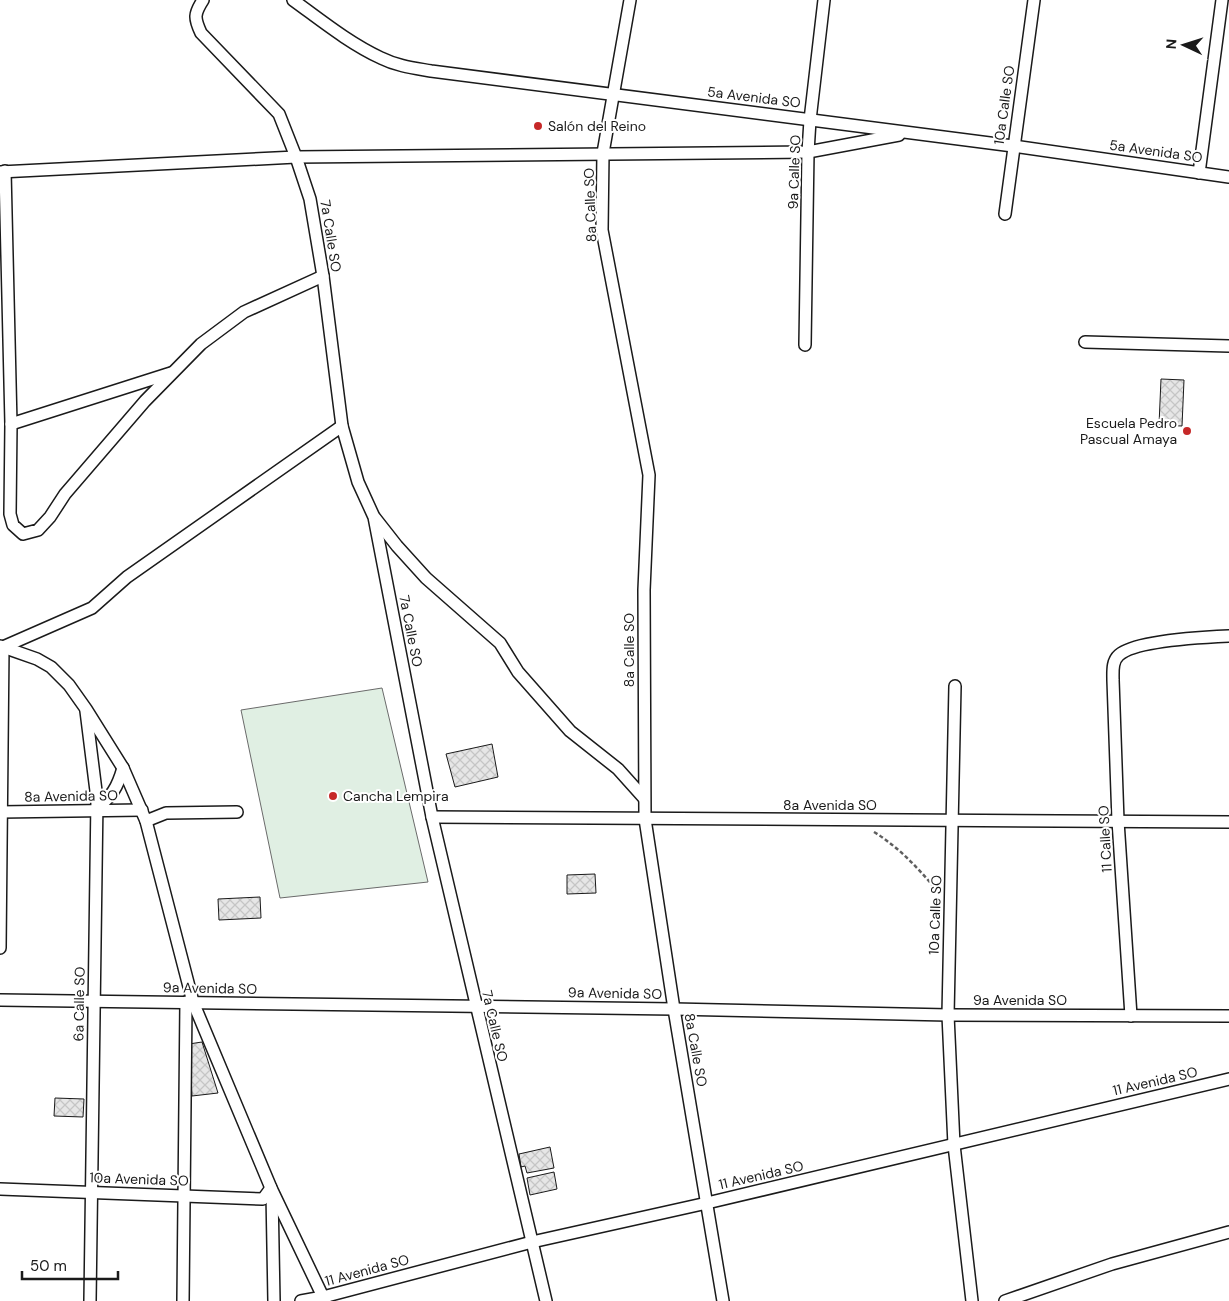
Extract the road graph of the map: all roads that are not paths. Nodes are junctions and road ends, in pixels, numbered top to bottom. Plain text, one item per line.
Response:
1 (203, 0) edge
2 (293, 0) edge
3 (630, 0) edge
4 (824, 0) edge
5 (1034, 0) edge
6 (1222, 0) edge
7 (613, 94) junction
8 (810, 120) junction
9 (910, 133) junction
10 (1013, 146) junction
11 (808, 152) junction
12 (604, 153) junction
13 (296, 157) junction
14 (2, 172) edge
15 (1198, 173) junction
16 (1229, 177) edge
17 (1005, 214) dead end
18 (323, 276) junction
19 (1084, 342) dead end
20 (805, 345) dead end
21 (1229, 346) edge
22 (174, 372) junction
23 (11, 424) junction
24 (342, 426) junction
25 (374, 517) junction
26 (1229, 636) edge
27 (2, 646) edge
28 (955, 686) dead end
29 (86, 709) junction
30 (123, 768) junction
31 (644, 798) junction
32 (96, 810) junction
33 (1, 812) edge
34 (237, 812) dead end
35 (144, 815) junction
36 (432, 817) junction
37 (644, 819) junction
38 (953, 820) junction
39 (1118, 821) junction
40 (1229, 822) edge
41 (0, 948) edge
42 (0, 1000) edge
43 (94, 1001) junction
44 (189, 1002) junction
45 (475, 1006) junction
46 (674, 1009) junction
47 (948, 1015) junction
48 (1131, 1016) junction
49 (1229, 1016) edge
50 (1229, 1079) edge
51 (954, 1144) junction
52 (272, 1188) junction
53 (0, 1189) edge
54 (92, 1192) junction
55 (184, 1195) junction
56 (707, 1203) junction
57 (1229, 1232) edge
58 (532, 1242) junction
59 (324, 1299) edge
60 (90, 1301) edge
61 (183, 1301) edge
62 (274, 1301) edge
63 (301, 1301) edge
64 (546, 1301) edge
65 (723, 1301) edge
66 (972, 1301) edge
67 (1005, 1301) edge

1 - 13 street, 7a Calle SO
2 - 7 street, 5a Avenida SO
3 - 7 street, 8a Calle SO
4 - 8 street, 9a Calle SO
5 - 10 street, 10a Calle SO
6 - 15 street
7 - 8 street, 5a Avenida SO
7 - 12 street, 8a Calle SO
8 - 9 street, 5a Avenida SO
8 - 11 street, 9a Calle SO
9 - 10 street, 5a Avenida SO
9 - 11 street
10 - 15 street, 5a Avenida SO
10 - 17 street, 10a Calle SO
11 - 12 street
11 - 20 street, 9a Calle SO
12 - 13 street
12 - 31 street, 8a Calle SO
13 - 14 street
13 - 18 street, 7a Calle SO
14 - 23 street
15 - 16 street, 5a Avenida SO
18 - 22 street
18 - 24 street, 7a Calle SO
19 - 21 street
22 - 23 street
22 - 23 street
24 - 25 street, 7a Calle SO
24 - 27 street
25 - 31 street
25 - 36 street, 7a Calle SO
26 - 39 street, 11 Calle SO
27 - 29 street
27 - 33 street
28 - 38 street, 10a Calle SO
29 - 30 street
29 - 32 street, 6a Calle SO
30 - 32 street
30 - 35 street
31 - 37 street, 8a Calle SO
32 - 33 street, 8a Avenida SO
32 - 35 street, 8a Avenida SO
32 - 43 street, 6a Calle SO
33 - 41 street
34 - 35 street, 8a Avenida SO
35 - 44 street
36 - 37 street, 8a Avenida SO
36 - 45 street, 7a Calle SO
37 - 38 street, 8a Avenida SO
37 - 46 street, 8a Calle SO
38 - 39 street, 8a Avenida SO
38 - 47 street, 10a Calle SO
39 - 40 street, 8a Avenida SO
39 - 48 street, 11 Calle SO
42 - 43 street, 9a Avenida SO
43 - 44 street, 9a Avenida SO
43 - 54 street, 6a Calle SO
44 - 45 street, 9a Avenida SO
44 - 52 street
44 - 55 street
45 - 46 street, 9a Avenida SO
45 - 58 street, 7a Calle SO
46 - 47 street, 9a Avenida SO
46 - 56 street, 8a Calle SO
47 - 48 street, 9a Avenida SO
47 - 51 street, 10a Calle SO
48 - 49 street, 9a Avenida SO
50 - 51 street, 11 Avenida SO
51 - 56 street, 11 Avenida SO
51 - 66 street, 10a Calle SO
52 - 55 street, 10a Avenida SO
52 - 59 street
52 - 62 street
53 - 54 street, 10a Avenida SO
54 - 55 street, 10a Avenida SO
54 - 60 street, 6a Calle SO
55 - 61 street
56 - 58 street, 11 Avenida SO
56 - 65 street, 8a Calle SO
57 - 67 street
58 - 59 street, 11 Avenida SO
58 - 64 street, 7a Calle SO
59 - 63 street, 11 Avenida SO

